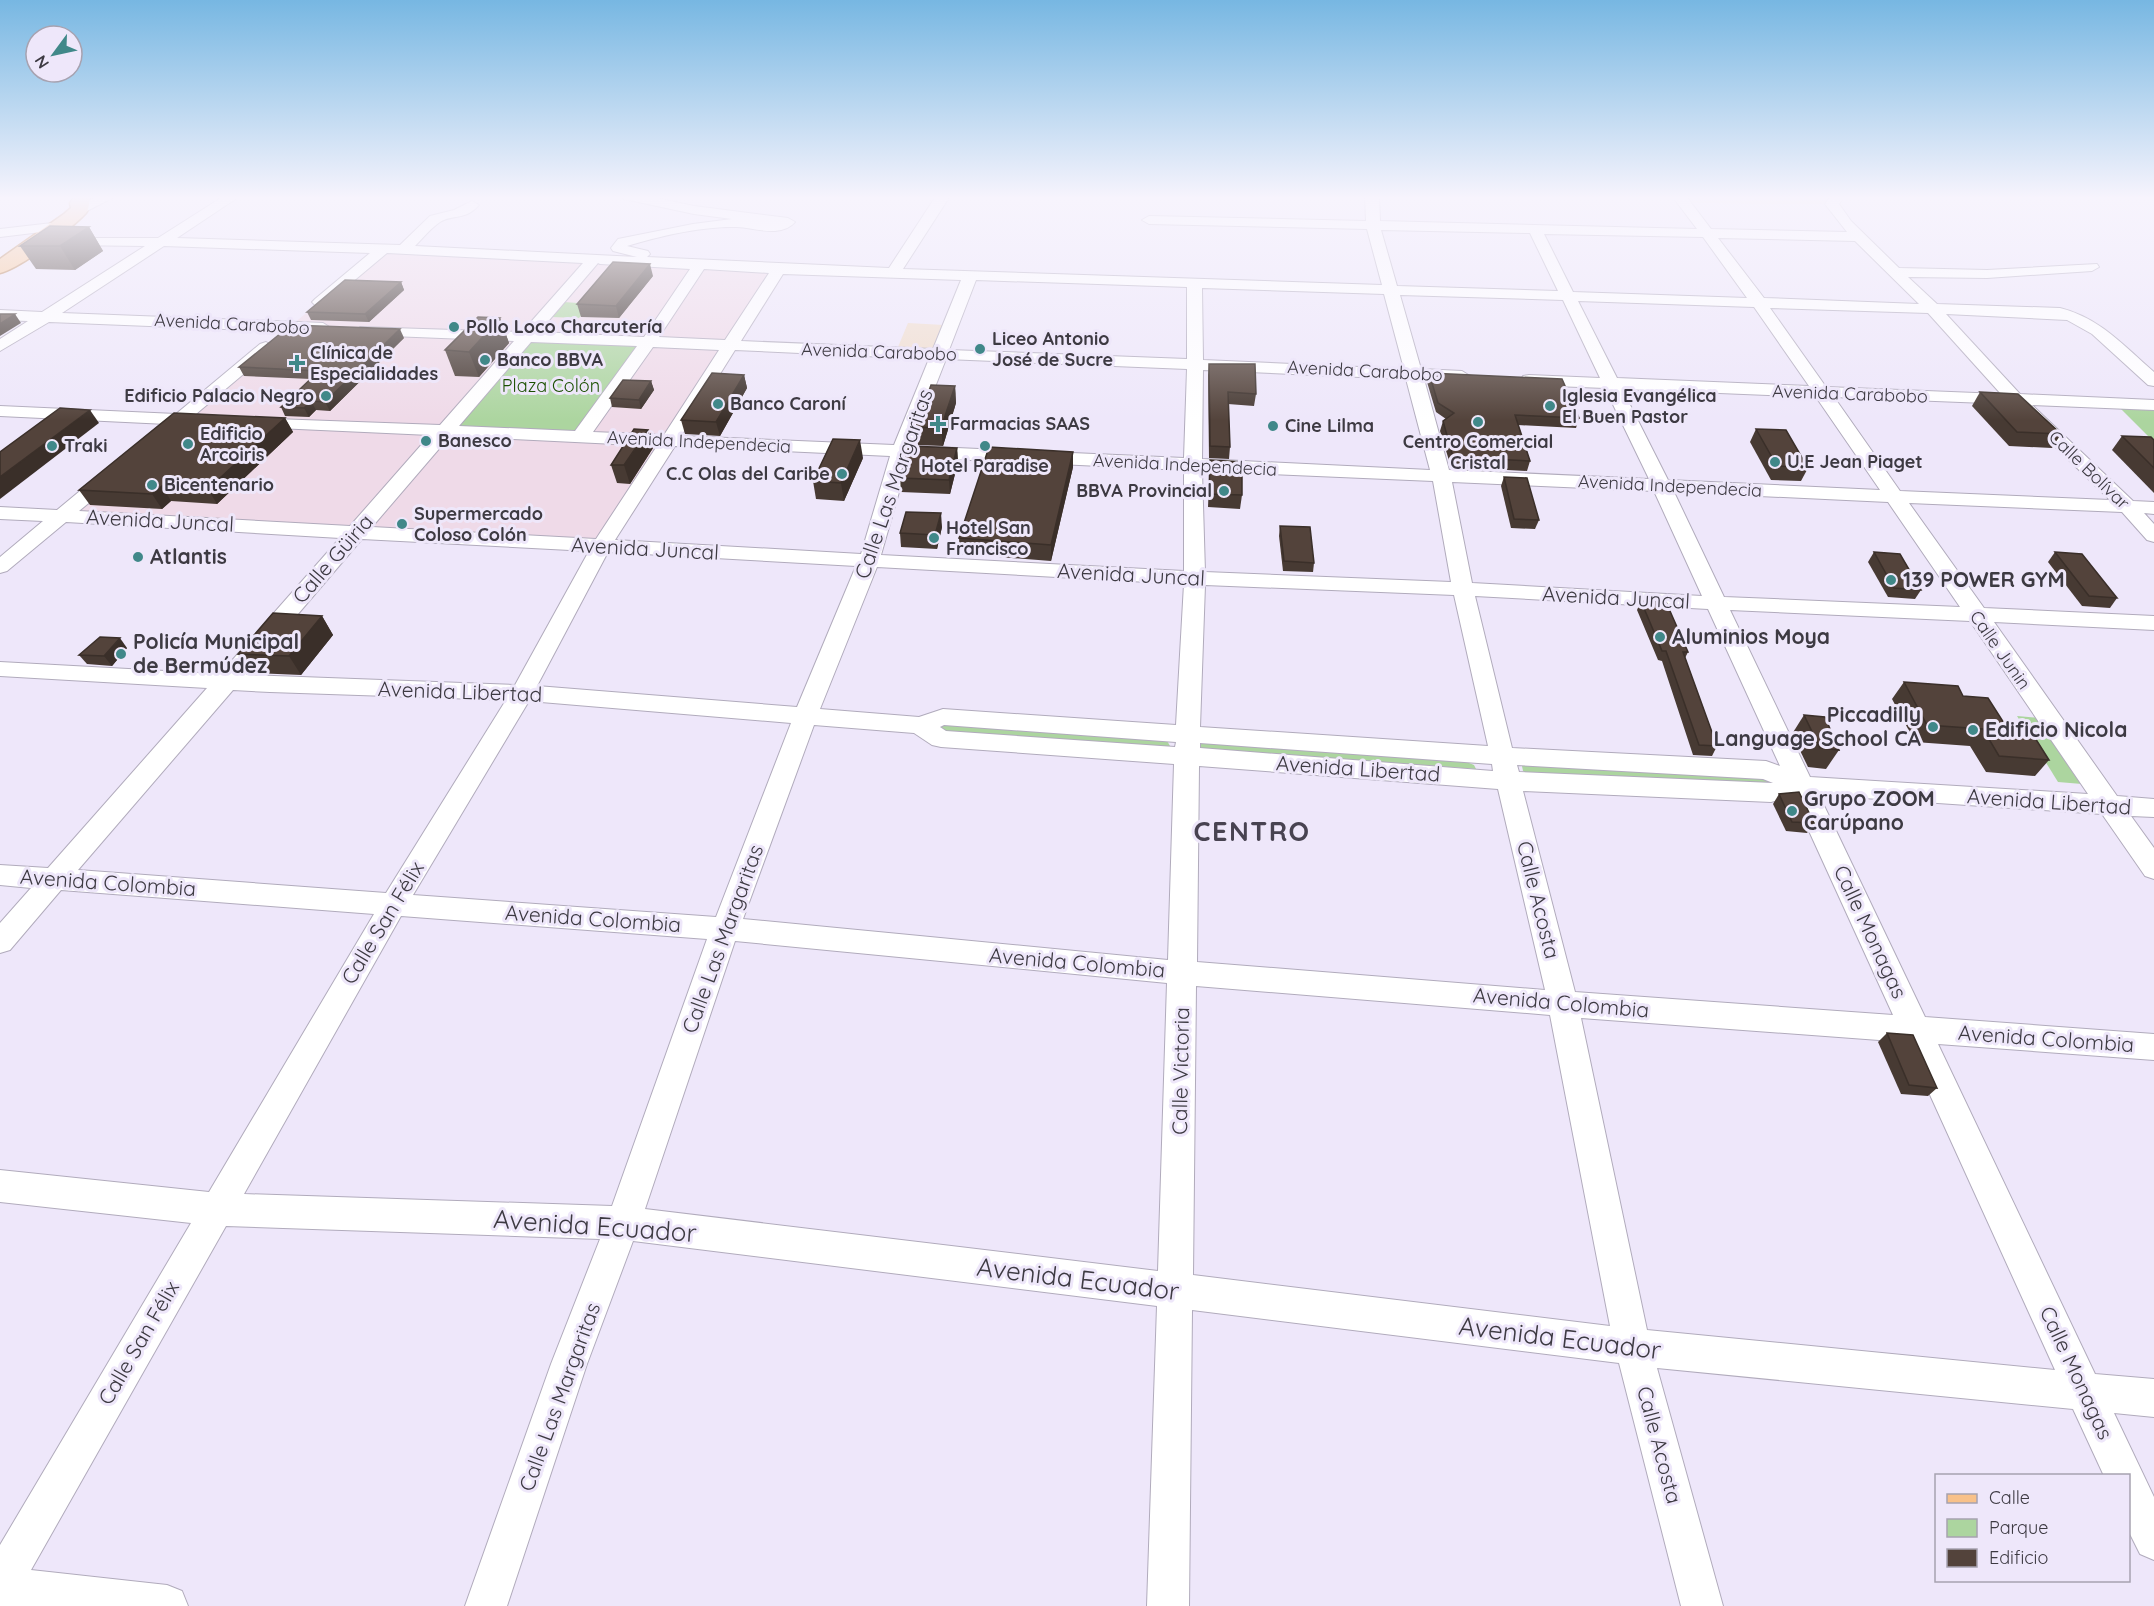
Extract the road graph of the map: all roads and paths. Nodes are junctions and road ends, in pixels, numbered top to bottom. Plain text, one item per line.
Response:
1 (119, 271) edge
2 (357, 271) edge
3 (584, 271) edge
4 (696, 271) edge
5 (777, 271) edge
6 (834, 271) edge
7 (1386, 271) edge
8 (1555, 271) edge
9 (1736, 271) edge
10 (2033, 271) edge
11 (1898, 272) joint
12 (893, 273) joint
13 (969, 276) junction
14 (1194, 284) junction
15 (1391, 291) junction
16 (1567, 297) junction
17 (1760, 304) junction
18 (1934, 310) junction
19 (0, 315) edge
20 (45, 317) junction
21 (290, 327) junction
22 (527, 337) junction
23 (649, 341) junction
24 (0, 346) edge
25 (730, 346) junction
26 (940, 354) junction
27 (1195, 363) junction
28 (1412, 373) junction
29 (1480, 377) edge
30 (1514, 379) edge
31 (2154, 381) edge
32 (1612, 385) junction
33 (1821, 393) junction
34 (2016, 400) junction
35 (2154, 405) edge
36 (0, 411) edge
37 (180, 419) junction
38 (215, 420) edge
39 (238, 422) edge
40 (446, 431) junction
41 (580, 437) junction
42 (156, 438) edge
43 (669, 441) junction
44 (901, 452) junction
45 (1193, 465) junction
46 (121, 467) edge
47 (1443, 478) junction
48 (1661, 485) junction
49 (1894, 497) junction
50 (2128, 507) junction
51 (2154, 508) edge
52 (0, 513) edge
53 (62, 516) junction
54 (357, 532) junction
55 (2154, 536) edge
56 (602, 547) junction
57 (869, 560) junction
58 (0, 567) edge
59 (1195, 578) junction
60 (1463, 589) junction
61 (1716, 603) junction
62 (1975, 614) junction
63 (2154, 623) edge
64 (0, 669) edge
65 (226, 682) junction
66 (522, 693) junction
67 (805, 716) junction
68 (1188, 745) junction
69 (1506, 768) junction
70 (1801, 785) junction
71 (2109, 806) junction
72 (2154, 808) edge
73 (2154, 870) edge
74 (0, 875) edge
75 (54, 879) junction
76 (393, 904) junction
77 (725, 929) junction
78 (0, 942) edge
79 (1183, 973) junction
80 (1563, 1004) junction
81 (1917, 1030) junction
82 (2154, 1047) edge
83 (0, 1186) edge
84 (216, 1209) junction
85 (623, 1223) junction
86 (1175, 1292) junction
87 (1634, 1347) junction
88 (2085, 1392) junction
89 (2154, 1398) edge
90 (2123, 1474) edge
91 (2130, 1490) edge
92 (2154, 1540) edge
93 (0, 1586) edge
94 (167, 1606) edge
95 (486, 1606) edge
96 (1168, 1606) edge
97 (1702, 1606) edge

1 - 20 street
2 - 21 street
3 - 22 street, Calle Güiria
4 - 23 street
5 - 25 street, Calle San Félix
6 - 12 street
7 - 15 street, Calle Acosta
8 - 16 street, Calle Monagas
9 - 17 street, Calle Junin
10 - 11 street
11 - 18 street, Calle Bolívar
12 - 13 street
13 - 14 street
13 - 26 street, Calle Las Margaritas
14 - 15 street
14 - 27 street, Calle Victoria
15 - 16 street
15 - 28 street, Calle Acosta
16 - 17 street
16 - 32 street, Calle Monagas
17 - 18 street
17 - 33 street, Calle Junin
18 - 31 street
18 - 34 street, Calle Bolívar
19 - 20 street, Avenida Carabobo
20 - 21 street, Avenida Carabobo
20 - 24 street
21 - 22 street, Avenida Carabobo
21 - 37 street
22 - 23 street, Avenida Carabobo
22 - 40 street, Calle Güiria
23 - 25 street, Avenida Carabobo
23 - 41 street
25 - 26 street, Avenida Carabobo
25 - 43 street, Calle San Félix
26 - 27 street, Avenida Carabobo
26 - 44 street, Calle Las Margaritas
27 - 28 street, Avenida Carabobo
27 - 45 street, Calle Victoria
28 - 29 street, Avenida Carabobo
28 - 47 street, Calle Acosta
30 - 32 street, Avenida Carabobo
32 - 33 street, Avenida Carabobo
32 - 48 street, Calle Monagas
33 - 34 street, Avenida Carabobo
33 - 49 street, Calle Junin
34 - 35 street, Avenida Carabobo
34 - 50 street, Calle Bolívar
36 - 37 street
37 - 38 street
37 - 42 street
39 - 40 street, Avenida Independecia
40 - 41 street, Avenida Independecia
40 - 54 street, Calle Güiria
41 - 43 street, Avenida Independecia
43 - 44 street, Avenida Independecia
43 - 56 street, Calle San Félix
44 - 45 street, Avenida Independecia
44 - 57 street, Calle Las Margaritas
45 - 47 street, Avenida Independecia
45 - 59 street, Calle Victoria
46 - 53 street
47 - 48 street, Avenida Independecia
47 - 60 street, Calle Acosta
48 - 49 street, Avenida Independecia
48 - 61 street, Calle Monagas
49 - 50 street, Avenida Independecia
49 - 62 street, Calle Junin
50 - 51 street, Avenida Independecia
50 - 55 street, Calle Bolívar
52 - 53 street, Avenida Juncal
53 - 54 street, Avenida Juncal
53 - 58 street
54 - 56 street, Avenida Juncal
54 - 65 street, Calle Güiria
56 - 57 street, Avenida Juncal
56 - 66 street, Calle San Félix
57 - 59 street, Avenida Juncal
57 - 67 street, Calle Las Margaritas
59 - 60 street, Avenida Juncal
59 - 68 street, Calle Victoria
60 - 61 street, Avenida Juncal
60 - 69 street, Calle Acosta
61 - 62 street, Avenida Juncal
61 - 70 street, Calle Monagas
62 - 63 street, Avenida Juncal
62 - 71 street, Calle Junin
64 - 65 street, Avenida Libertad
65 - 66 street, Avenida Libertad
65 - 75 street, Calle Güiria
66 - 67 street, Avenida Libertad
66 - 76 street, Calle San Félix
67 - 68 street, Avenida Libertad
67 - 77 street, Calle Las Margaritas
68 - 69 street, Avenida Libertad
68 - 79 street, Calle Victoria
69 - 70 street, Avenida Libertad
69 - 80 street, Calle Acosta
70 - 71 street, Avenida Libertad
70 - 81 street, Calle Monagas
71 - 72 street, Avenida Libertad
71 - 73 street, Calle Junin
74 - 75 street, Avenida Colombia
75 - 76 street, Avenida Colombia
75 - 78 street, Calle Güiria
76 - 77 street, Avenida Colombia
76 - 84 street, Calle San Félix
77 - 79 street, Avenida Colombia
77 - 85 street, Calle Las Margaritas
79 - 80 street, Avenida Colombia
79 - 86 street, Calle Victoria
80 - 81 street, Avenida Colombia
80 - 87 street, Calle Acosta
81 - 82 street, Avenida Colombia
81 - 88 street, Calle Monagas
83 - 84 street, Avenida Ecuador
84 - 85 street, Avenida Ecuador
84 - 93 street, Calle San Félix
85 - 86 street, Avenida Ecuador
85 - 95 street, Calle Las Margaritas
86 - 87 street, Avenida Ecuador
86 - 96 street, Calle Victoria
87 - 88 street, Avenida Ecuador
87 - 97 street, Calle Acosta
88 - 89 street, Avenida Ecuador
88 - 90 street, Calle Monagas
91 - 92 street
93 - 94 street

